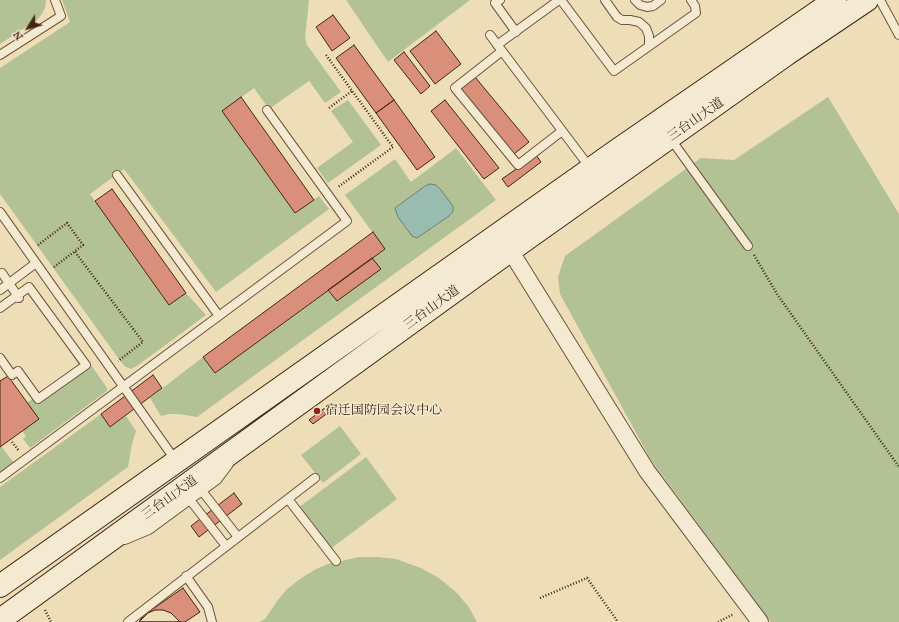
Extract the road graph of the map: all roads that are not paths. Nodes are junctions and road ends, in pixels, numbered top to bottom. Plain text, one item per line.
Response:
1 (55, 0) edge
2 (500, 0) edge
3 (560, 0) edge
4 (605, 0) edge
5 (635, 0) edge
6 (661, 0) edge
7 (691, 0) edge
8 (835, 0) edge
9 (867, 0) edge
10 (880, 0) edge
11 (516, 32) junction
12 (490, 35) dead end
13 (899, 35) edge
14 (649, 46) junction
15 (500, 48) junction
16 (0, 55) edge
17 (267, 110) dead end
18 (562, 131) junction
19 (670, 138) junction
20 (117, 175) dead end
21 (597, 177) junction
22 (0, 212) edge
23 (505, 242) junction
24 (748, 246) road end
25 (36, 263) junction
26 (2, 273) dead end
27 (9, 283) junction
28 (0, 290) edge
29 (18, 295) junction
30 (0, 308) edge
31 (0, 312) edge
32 (219, 316) junction
33 (0, 358) edge
34 (123, 387) junction
35 (242, 445) junction
36 (176, 462) junction
37 (0, 478) edge
38 (315, 478) dead end
39 (202, 491) junction
40 (288, 499) junction
41 (190, 500) junction
42 (238, 537) junction
43 (226, 546) junction
44 (93, 553) junction
45 (336, 561) dead end
46 (186, 576) junction
47 (0, 586) edge
48 (2, 618) edge
49 (128, 622) edge
50 (212, 622) edge
51 (760, 622) edge

1 - 16 lane
2 - 11 lane
3 - 11 lane
3 - 14 lane
4 - 14 lane
5 - 6 lane
7 - 14 lane
8 - 21 main road, 三台山大道
9 - 19 main road, 三台山大道
10 - 13 lane
11 - 15 lane
12 - 15 lane
15 - 18 lane
15 - 18 lane
17 - 32 lane
18 - 21 lane
19 - 21 main road, 三台山大道
19 - 24 lane
20 - 32 lane
21 - 23 main road, 三台山大道
22 - 25 lane
23 - 35 main road, 三台山大道
23 - 36 main road, 三台山大道
23 - 51 street
25 - 27 lane
25 - 34 lane
26 - 27 lane
27 - 28 lane
27 - 29 lane
29 - 30 lane
29 - 31 lane
29 - 33 lane
32 - 34 lane
34 - 36 lane
34 - 37 lane
35 - 39 lane
35 - 44 main road, 三台山大道
36 - 47 main road, 三台山大道
38 - 40 lane
39 - 41 lane
39 - 42 lane
40 - 42 lane
40 - 45 lane
41 - 43 lane
41 - 44 lane
42 - 43 lane
43 - 46 lane
44 - 48 main road, 三台山大道
46 - 49 lane
46 - 50 lane

